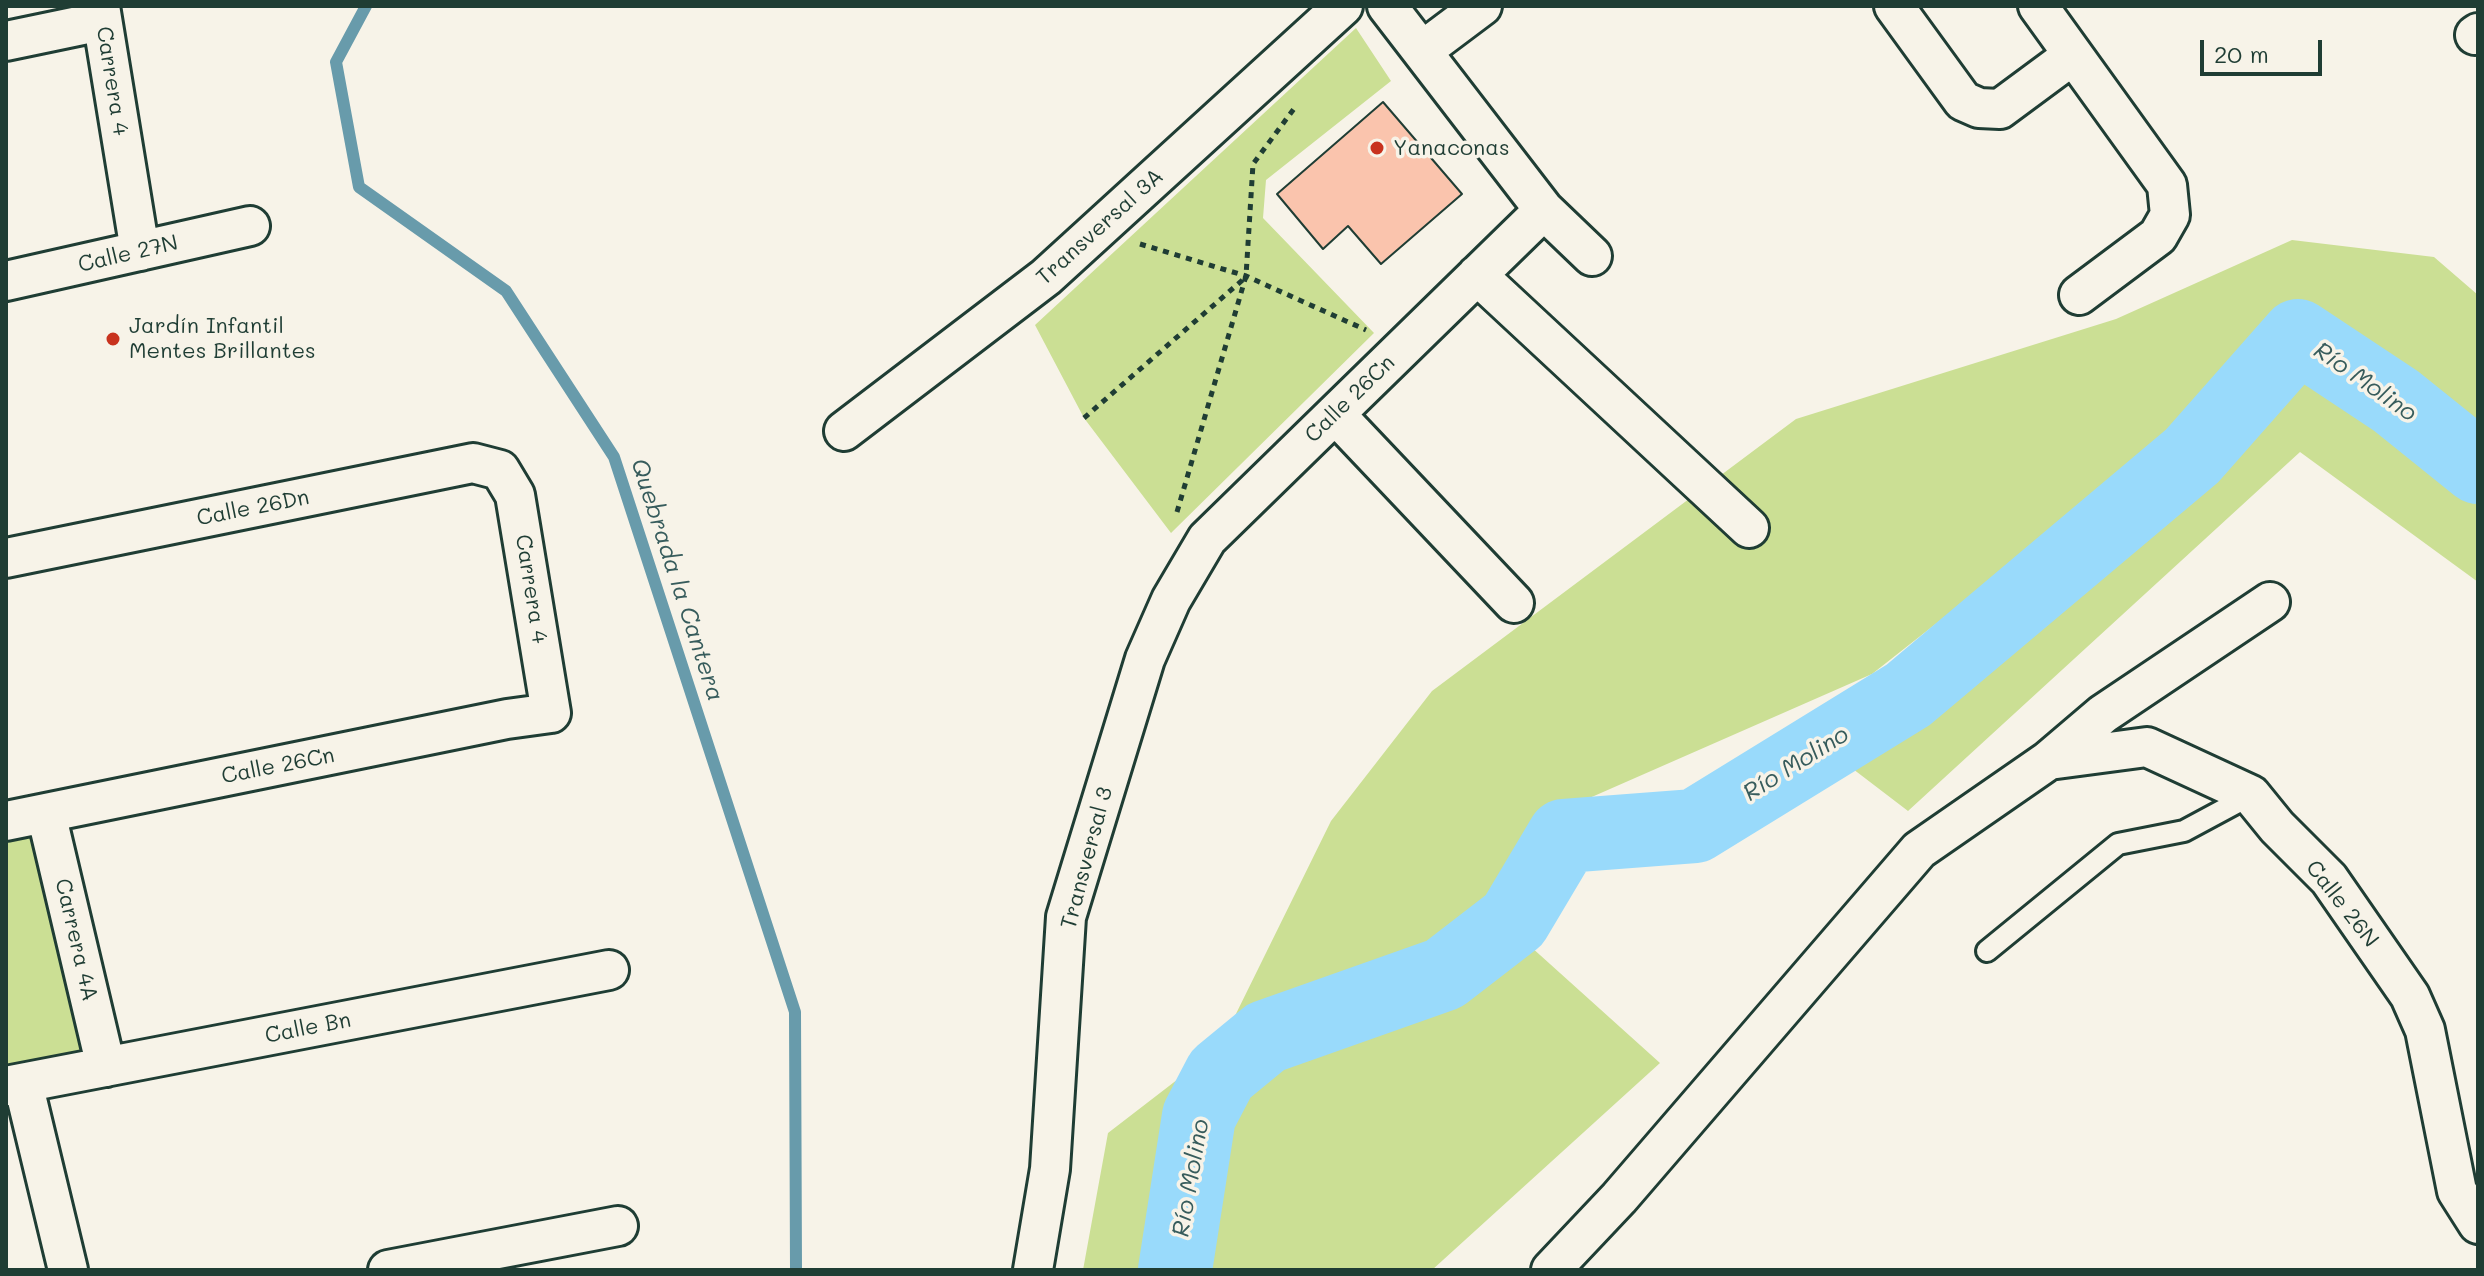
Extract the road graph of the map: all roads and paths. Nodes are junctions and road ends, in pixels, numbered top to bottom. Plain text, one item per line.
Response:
1 (1343, 6) edge
2 (1387, 6) edge
3 (1482, 6) edge
4 (1894, 6) edge
5 (2038, 6) edge
6 (101, 14) edge
7 (6, 41) edge
8 (1422, 51) junction
9 (2073, 55) junction
10 (1300, 102) dead end
11 (1544, 210) junction
12 (250, 226) dead end
13 (1097, 231) junction
14 (140, 251) junction
15 (1592, 256) dead end
16 (1477, 275) junction
17 (1246, 276) junction
18 (6, 281) edge
19 (2079, 295) dead end
20 (1402, 349) junction
21 (1335, 414) junction
22 (1084, 418) dead end
23 (844, 431) dead end
24 (500, 470) joint
25 (1175, 518) dead end
26 (1749, 528) dead end
27 (6, 558) edge
28 (1171, 600) joint
29 (2270, 602) dead end
30 (1514, 603) dead end
31 (551, 713) joint
32 (2049, 760) junction
33 (2251, 795) junction
34 (46, 813) junction
35 (6, 821) edge
36 (1987, 951) dead end
37 (609, 970) dead end
38 (106, 1067) junction
39 (14, 1085) edge
40 (2478, 1224) edge
41 (618, 1226) dead end
42 (68, 1270) edge
43 (388, 1270) edge
44 (1033, 1270) edge
45 (1551, 1270) edge

1 - 13 street, Transversal 3A
2 - 8 street
3 - 8 street
4 - 9 street
5 - 9 street
6 - 7 street
6 - 14 street, Carrera 4
8 - 11 street
9 - 19 street
10 - 17 path
11 - 15 street
11 - 16 street, Calle 26Cn
12 - 14 street, Calle 27N
13 - 17 path
13 - 23 street, Transversal 3A
14 - 18 street, Calle 27N
16 - 20 street, Calle 26Cn
16 - 26 street
17 - 20 path
17 - 22 path
17 - 25 path
20 - 21 street, Calle 26Cn
21 - 28 street, Calle 26Cn
21 - 30 street
24 - 27 street, Calle 26Dn
24 - 31 street, Carrera 4
28 - 44 street, Transversal 3
29 - 32 street
31 - 34 street, Calle 26Cn
32 - 33 street, Calle 26N
32 - 45 street
33 - 36 lane
33 - 40 street, Calle 26N
34 - 35 street, Calle 26Cn
34 - 38 street, Carrera 4A
37 - 38 street, Calle Bn
38 - 39 street, Calle Bn
39 - 42 street
41 - 43 street

